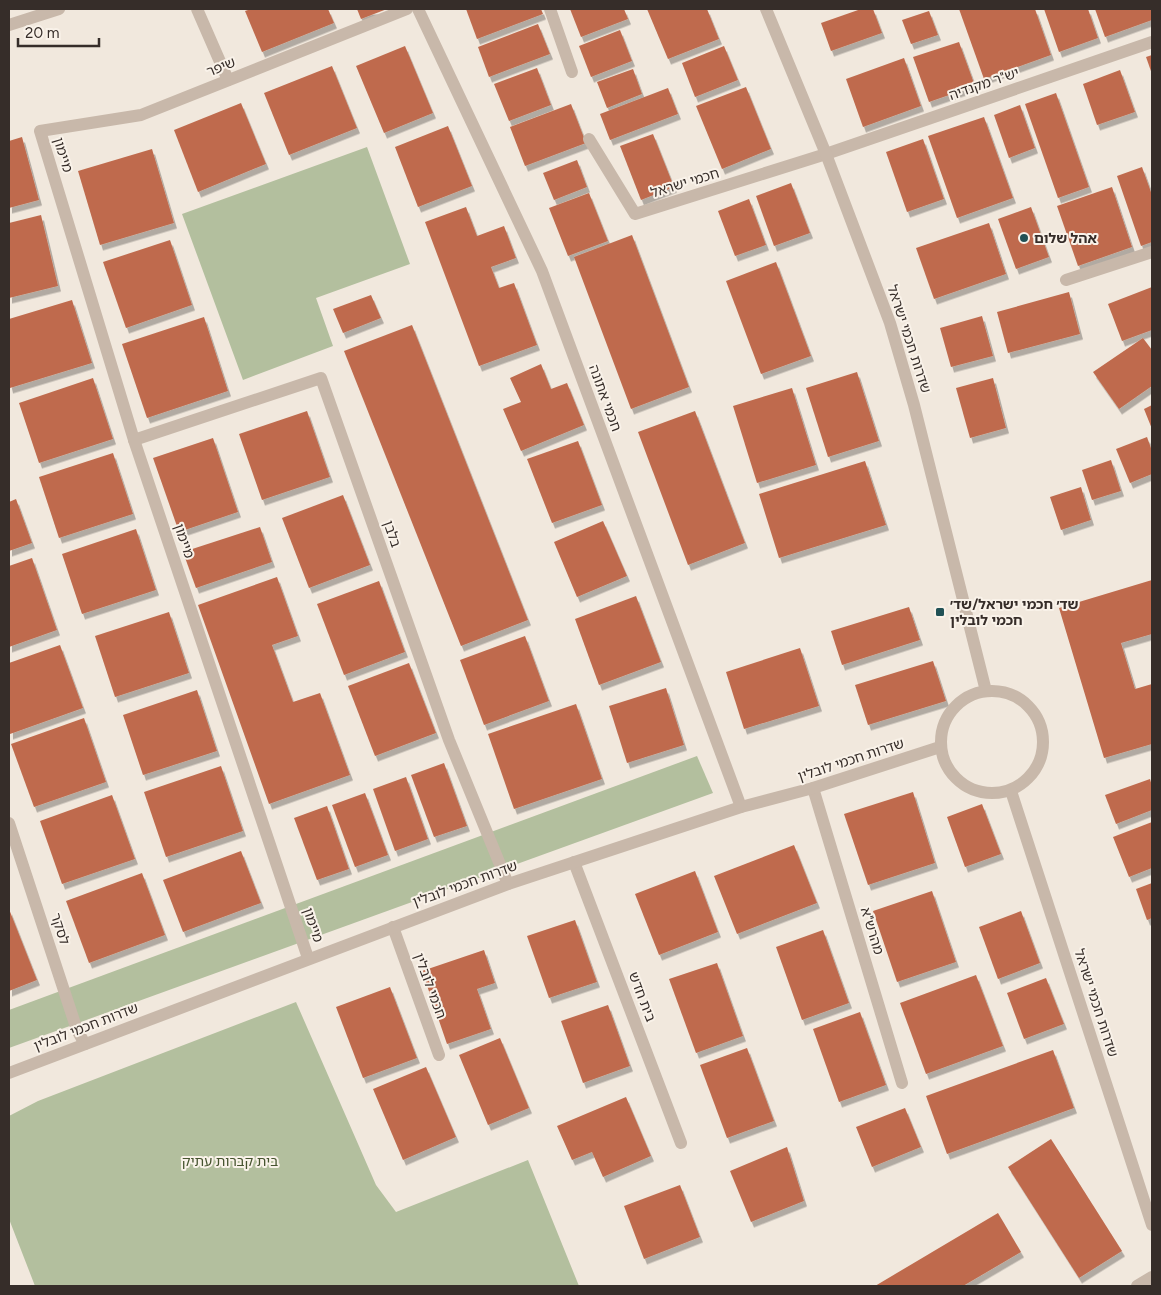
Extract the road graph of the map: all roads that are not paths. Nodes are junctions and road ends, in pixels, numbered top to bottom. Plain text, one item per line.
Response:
1 (59, 9) edge
2 (197, 9) edge
3 (407, 9) edge
4 (418, 9) edge
5 (550, 9) edge
6 (766, 9) edge
7 (9, 25) edge
8 (1152, 42) edge
9 (572, 72) dead end
10 (228, 80) junction
11 (40, 130) joint
12 (589, 139) dead end
13 (826, 154) junction
14 (1152, 252) edge
15 (1066, 280) dead end
16 (134, 440) junction
17 (986, 690) junction
18 (940, 747) junction
19 (813, 788) junction
20 (1012, 790) junction
21 (741, 807) junction
22 (9, 823) edge
23 (574, 862) junction
24 (508, 884) junction
25 (392, 927) junction
26 (308, 958) junction
27 (84, 1044) junction
28 (439, 1055) dead end
29 (9, 1073) edge
30 (902, 1083) dead end
31 (681, 1143) dead end
32 (1152, 1225) edge
33 (1152, 1277) edge
34 (1136, 1286) edge

1 - 7 street
2 - 10 street
3 - 10 street, שיפר
4 - 21 street, חכמי אתונה
5 - 9 street
6 - 13 street, שדרות חכמי ישראל
8 - 13 street, יש"ר מקנדיה
10 - 11 street, שיפר
11 - 16 street, מיימון
12 - 13 street, חכמי ישראל
13 - 17 street, שדרות חכמי ישראל
14 - 15 street
16 - 24 street, בלבן
16 - 26 street, מיימון
17 - 18 street
17 - 20 street
18 - 19 street, שדרות חכמי לובלין
18 - 20 street
19 - 21 street, שדרות חכמי לובלין
19 - 30 street, מהרש"א
20 - 32 street, שדרות חכמי ישראל
21 - 23 street, שדרות חכמי לובלין
22 - 27 street, לסקר
23 - 24 street, שדרות חכמי לובלין
23 - 31 street, בית חדש
24 - 25 street, שדרות חכמי לובלין
25 - 26 street, שדרות חכמי לובלין
25 - 28 street, חכמי לובלין
26 - 27 street, שדרות חכמי לובלין
27 - 29 street, שדרות חכמי לובלין
33 - 34 street

